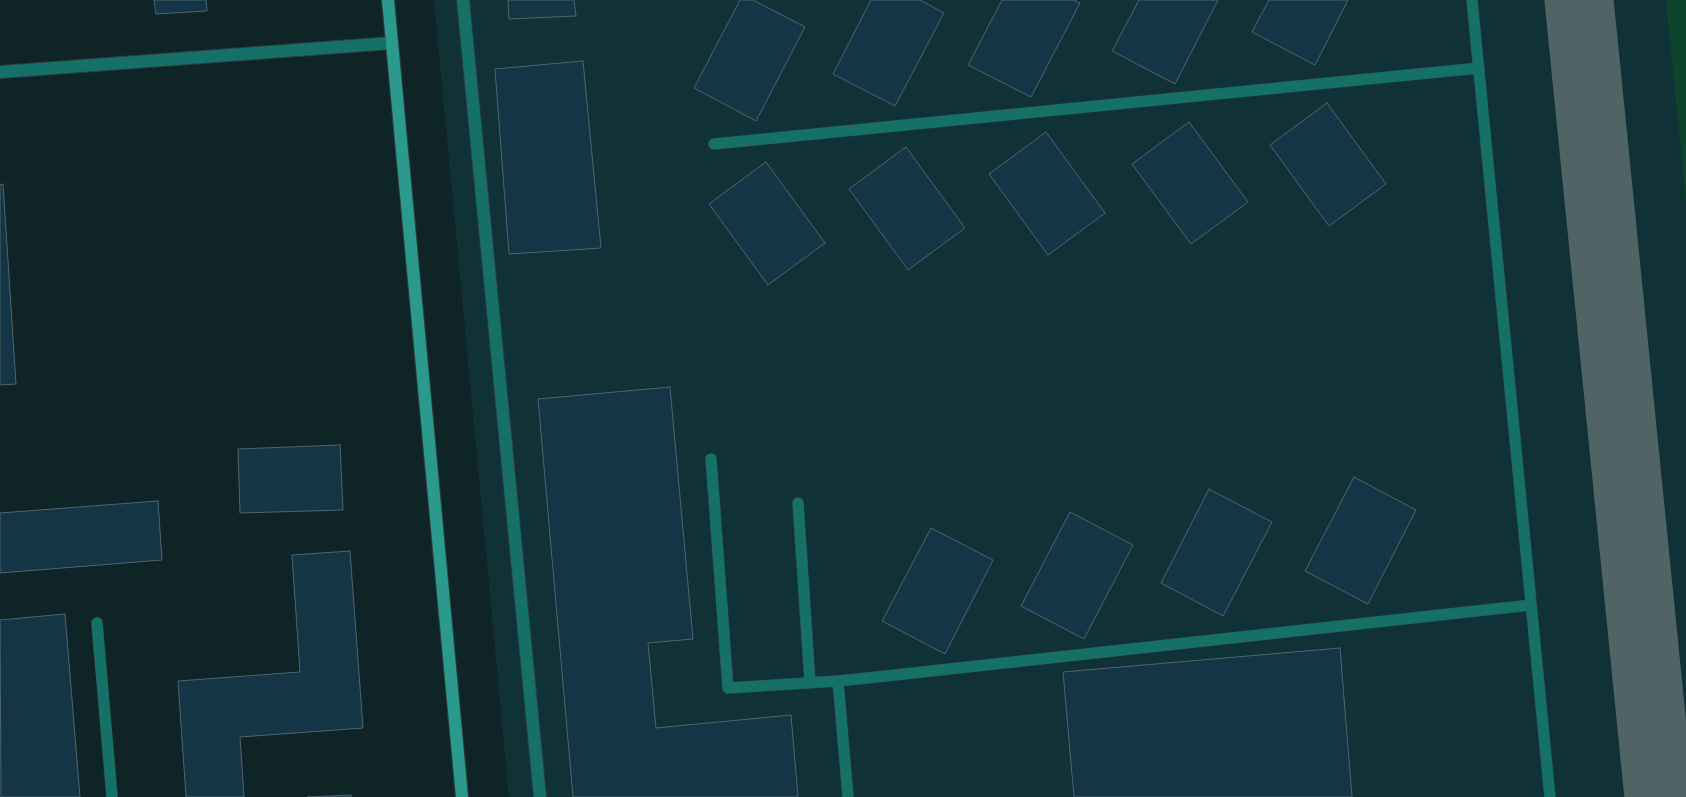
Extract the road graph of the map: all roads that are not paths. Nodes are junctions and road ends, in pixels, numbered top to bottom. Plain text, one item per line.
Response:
1 (388, 0) edge
2 (463, 0) edge
3 (1472, 0) edge
4 (392, 43) junction
5 (1479, 68) junction
6 (0, 72) edge
7 (714, 144) dead end
8 (711, 459) dead end
9 (798, 503) dead end
10 (1531, 605) junction
11 (97, 623) dead end
12 (838, 681) junction
13 (810, 682) junction
14 (112, 797) edge
15 (462, 797) edge
16 (540, 797) edge
17 (848, 797) edge
18 (1550, 797) edge

1 - 4 street
2 - 16 street
3 - 5 lane
4 - 6 street
4 - 15 street
5 - 7 lane
5 - 10 lane
8 - 13 lane
9 - 13 lane
10 - 12 lane
10 - 18 lane
11 - 14 lane
12 - 13 lane
12 - 17 lane

